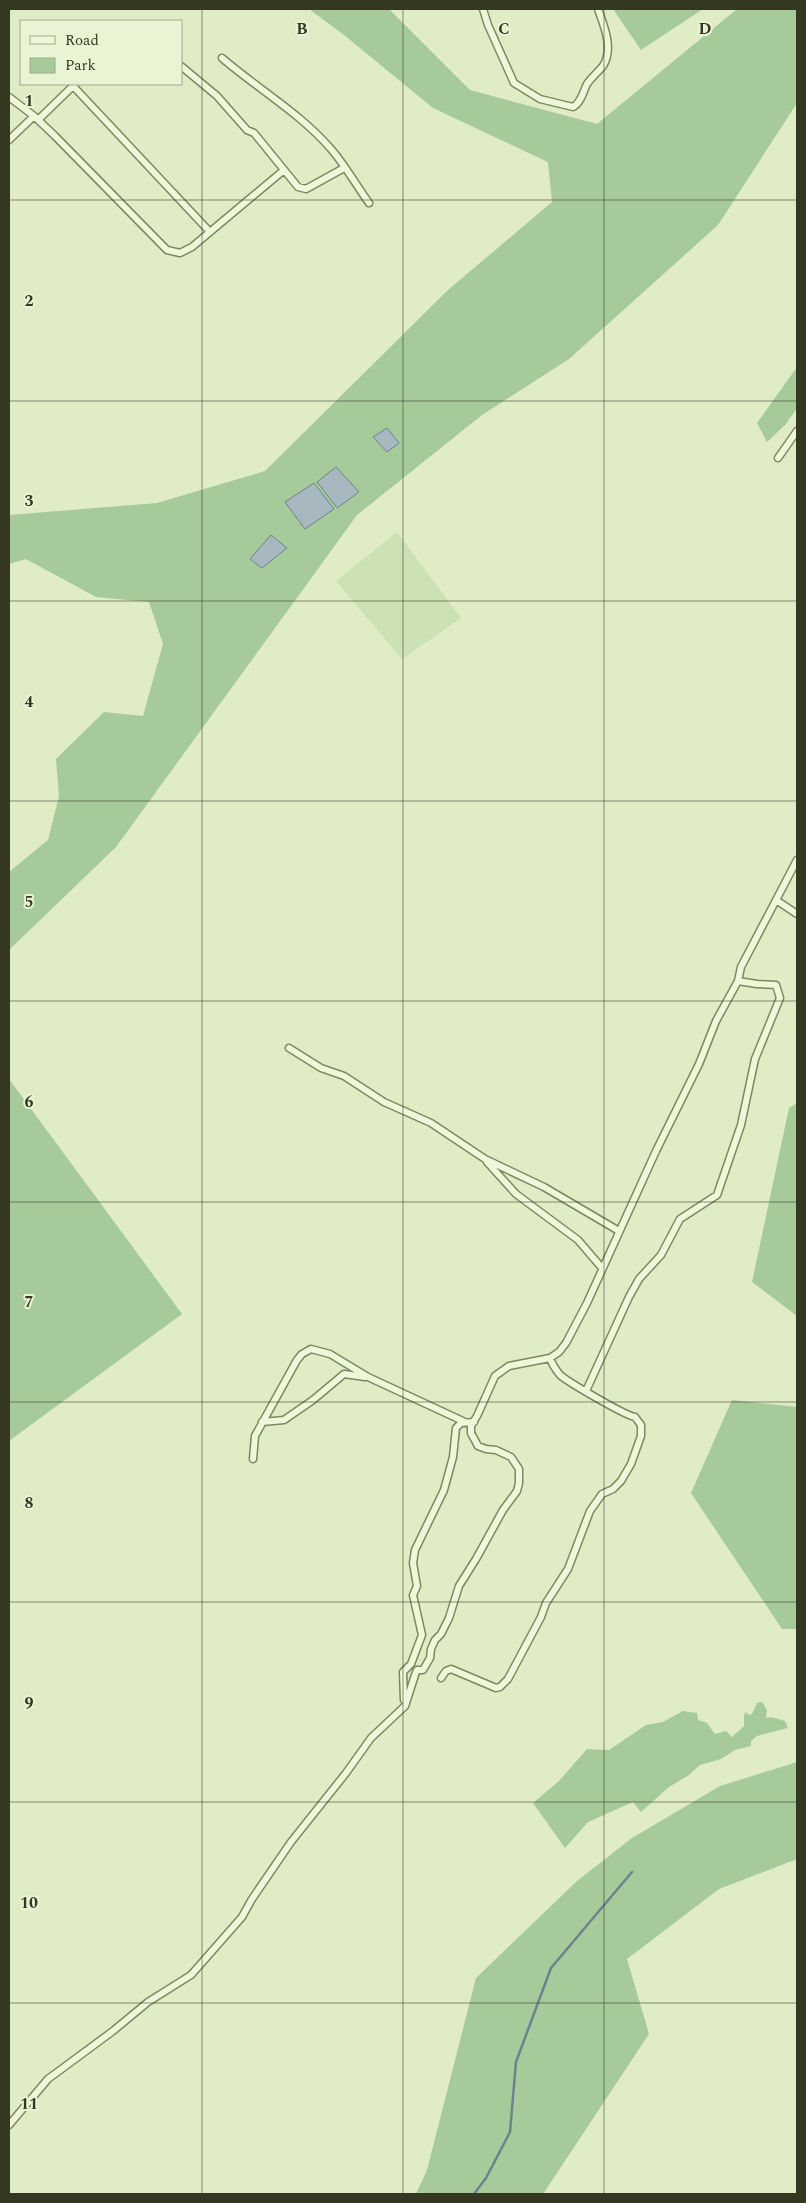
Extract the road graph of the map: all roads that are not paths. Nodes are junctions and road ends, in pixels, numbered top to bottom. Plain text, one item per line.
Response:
1 (483, 9) edge
2 (598, 9) edge
3 (222, 58) dead end
4 (182, 67) edge
5 (74, 85) edge
6 (9, 97) edge
7 (36, 118) junction
8 (9, 140) edge
9 (344, 168) junction
10 (284, 170) junction
11 (368, 202) dead end
12 (210, 232) junction
13 (797, 431) edge
14 (778, 458) dead end
15 (797, 860) edge
16 (776, 900) junction
17 (797, 914) edge
18 (738, 981) junction
19 (289, 1048) dead end
20 (485, 1159) junction
21 (618, 1231) junction
22 (602, 1268) junction
23 (550, 1358) junction
24 (368, 1378) junction
25 (586, 1391) junction
26 (262, 1422) junction
27 (465, 1422) junction
28 (474, 1422) junction
29 (253, 1458) dead end
30 (441, 1678) dead end
31 (405, 1706) junction
32 (9, 2125) edge

1 - 2 street
3 - 9 street
4 - 10 street
5 - 7 street
5 - 12 street
6 - 7 street
7 - 8 street
7 - 12 street
9 - 10 street
9 - 11 street
10 - 12 street
13 - 14 street
15 - 16 street
16 - 17 street
16 - 18 street
18 - 21 street
18 - 25 street
19 - 20 street
20 - 21 street
20 - 22 street
21 - 22 street
22 - 23 street
23 - 25 street
23 - 28 street
24 - 26 street
24 - 26 street
24 - 27 street
25 - 30 street
26 - 29 street
27 - 28 street
27 - 31 street
28 - 31 street
31 - 32 street

